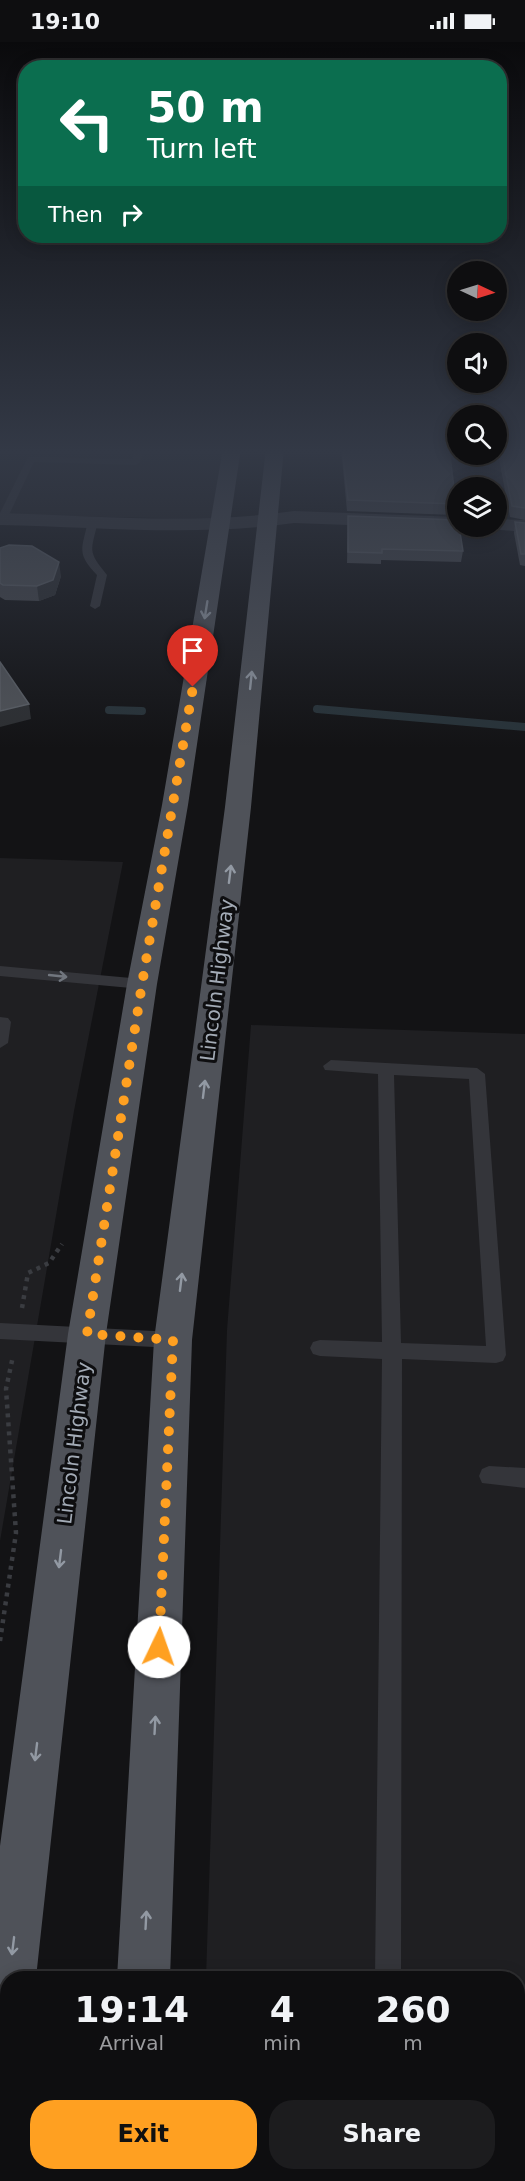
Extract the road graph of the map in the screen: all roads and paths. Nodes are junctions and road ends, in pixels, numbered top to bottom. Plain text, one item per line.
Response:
1 (87, 548) edge
2 (216, 548) edge
3 (264, 548) edge
4 (95, 606) dead end
5 (0, 971) edge
6 (142, 984) junction
7 (0, 1022) edge
8 (0, 1043) edge
9 (331, 1066) dead end
10 (386, 1069) junction
11 (0, 1331) edge
12 (87, 1334) junction
13 (173, 1340) junction
14 (320, 1348) dead end
15 (392, 1349) junction
16 (489, 1476) dead end
17 (525, 1478) edge
18 (10, 1971) edge
19 (143, 1971) edge
20 (388, 1971) edge

1 - 4 lane
2 -> 6 main road, Lincoln Highway
13 -> 3 main road, Lincoln Highway
5 -> 6 lane
6 - 12 main road, Lincoln Highway
7 - 8 lane
9 - 10 lane
10 - 15 lane
10 - 15 lane
11 - 12 lane
12 - 13 lane
12 -> 18 main road, Lincoln Highway
19 -> 13 main road, Lincoln Highway
14 - 15 lane
15 - 20 lane
16 - 17 lane

